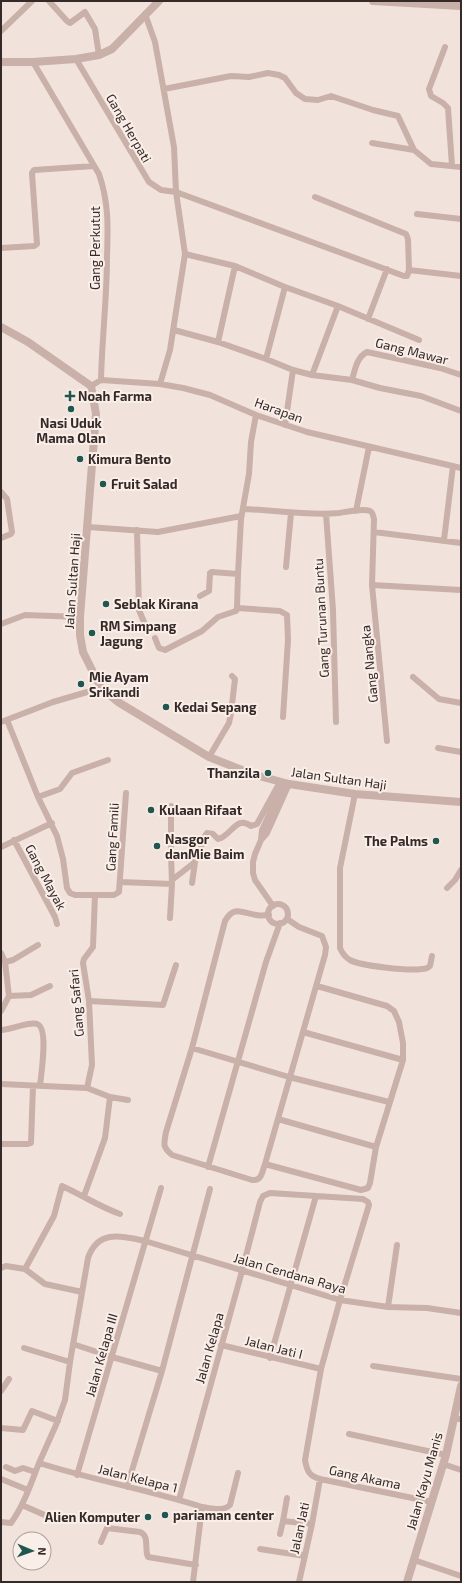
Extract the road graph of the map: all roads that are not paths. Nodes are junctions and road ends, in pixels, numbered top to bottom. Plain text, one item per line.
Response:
1 (32, 1) edge
2 (49, 1) edge
3 (159, 1) edge
4 (373, 1) edge
5 (395, 2) edge
6 (443, 3) edge
7 (461, 6) edge
8 (145, 14) junction
9 (1, 31) edge
10 (445, 47) dead end
11 (99, 55) junction
12 (76, 59) junction
13 (1, 62) edge
14 (33, 62) junction
15 (164, 90) junction
16 (372, 143) dead end
17 (414, 150) junction
18 (94, 166) junction
19 (452, 166) junction
20 (461, 167) edge
21 (176, 192) junction
22 (315, 197) dead end
23 (417, 214) dead end
24 (461, 219) edge
25 (1, 248) edge
26 (185, 254) junction
27 (235, 266) junction
28 (387, 269) junction
29 (409, 270) junction
30 (461, 276) edge
31 (285, 287) junction
32 (338, 306) junction
33 (368, 319) junction
34 (1, 327) edge
35 (174, 330) junction
36 (419, 340) dead end
37 (218, 342) junction
38 (266, 359) junction
39 (292, 370) junction
40 (312, 375) junction
41 (461, 375) edge
42 (100, 380) junction
43 (352, 380) junction
44 (160, 384) junction
45 (91, 386) junction
46 (461, 411) edge
47 (256, 415) junction
48 (285, 425) junction
49 (369, 446) junction
50 (453, 466) junction
51 (461, 468) edge
52 (1, 492) edge
53 (243, 509) junction
54 (356, 511) junction
55 (291, 513) junction
56 (326, 514) junction
57 (241, 516) junction
58 (88, 527) junction
59 (137, 530) junction
60 (374, 532) junction
61 (1, 538) edge
62 (444, 540) junction
63 (461, 543) edge
64 (286, 567) dead end
65 (238, 574) junction
66 (372, 585) junction
67 (461, 590) edge
68 (200, 596) dead end
69 (238, 608) junction
70 (80, 617) junction
71 (144, 622) dead end
72 (1, 624) edge
73 (155, 638) dead end
74 (232, 676) dead end
75 (413, 677) dead end
76 (101, 688) junction
77 (461, 703) edge
78 (283, 717) dead end
79 (4, 721) edge
80 (336, 722) dead end
81 (387, 741) dead end
82 (438, 748) dead end
83 (461, 752) edge
84 (209, 757) junction
85 (108, 760) dead end
86 (284, 783) junction
87 (126, 793) dead end
88 (355, 794) junction
89 (38, 797) junction
90 (461, 802) edge
91 (171, 806) dead end
92 (52, 823) junction
93 (14, 840) junction
94 (1, 847) edge
95 (172, 854) junction
96 (196, 860) junction
97 (461, 870) edge
98 (120, 882) junction
99 (172, 882) junction
100 (192, 884) dead end
101 (447, 888) dead end
102 (94, 895) junction
103 (273, 906) junction
104 (269, 915) junction
105 (170, 918) dead end
106 (287, 919) junction
107 (280, 923) junction
108 (57, 924) dead end
109 (38, 945) dead end
110 (1, 953) edge
111 (432, 956) dead end
112 (176, 965) dead end
113 (4, 967) edge
114 (50, 986) dead end
115 (317, 986) junction
116 (9, 996) junction
117 (89, 1001) junction
118 (1, 1011) edge
119 (1, 1030) edge
120 (304, 1032) junction
121 (192, 1048) junction
122 (403, 1060) junction
123 (238, 1061) junction
124 (289, 1076) junction
125 (1, 1084) edge
126 (33, 1086) junction
127 (40, 1086) junction
128 (87, 1088) junction
129 (110, 1097) junction
130 (128, 1100) dead end
131 (389, 1102) junction
132 (278, 1119) junction
133 (1, 1144) edge
134 (376, 1147) junction
135 (265, 1164) junction
136 (208, 1167) junction
137 (161, 1188) dead end
138 (210, 1189) dead end
139 (84, 1196) junction
140 (316, 1196) junction
141 (120, 1214) dead end
142 (145, 1241) junction
143 (397, 1245) dead end
144 (192, 1256) junction
145 (1, 1268) edge
146 (25, 1269) junction
147 (242, 1271) junction
148 (291, 1286) junction
149 (82, 1292) junction
150 (340, 1300) junction
151 (388, 1307) junction
152 (461, 1313) edge
153 (73, 1344) junction
154 (222, 1345) junction
155 (24, 1348) dead end
156 (112, 1357) junction
157 (270, 1358) junction
158 (70, 1362) junction
159 (373, 1366) dead end
160 (321, 1369) junction
161 (162, 1371) junction
162 (9, 1379) dead end
163 (461, 1379) edge
164 (461, 1386) edge
165 (1, 1391) edge
166 (458, 1419) edge
167 (58, 1421) junction
168 (1, 1428) edge
169 (349, 1434) dead end
170 (446, 1455) junction
171 (39, 1463) junction
172 (444, 1464) junction
173 (6, 1467) dead end
174 (461, 1470) edge
175 (35, 1472) junction
176 (238, 1473) dead end
177 (77, 1475) junction
178 (1, 1479) edge
179 (320, 1479) junction
180 (127, 1487) junction
181 (28, 1490) junction
182 (287, 1498) dead end
183 (179, 1500) junction
184 (432, 1502) junction
185 (22, 1505) junction
186 (202, 1507) junction
187 (49, 1517) dead end
188 (283, 1521) junction
189 (1, 1522) edge
190 (312, 1524) junction
191 (280, 1534) dead end
192 (101, 1542) dead end
193 (260, 1549) dead end
194 (304, 1556) junction
195 (414, 1560) junction
196 (196, 1565) junction
197 (461, 1576) edge
198 (193, 1582) edge
199 (299, 1582) edge
200 (406, 1582) edge

1 - 9 street
2 - 11 street
3 - 8 street
4 - 5 street
5 - 6 street
6 - 7 street
8 - 11 street
8 - 15 street
10 - 19 street
11 - 12 street
12 - 14 street
12 - 21 street, Gang Herpati
13 - 14 street
14 - 18 street, Gang Perkutut
15 - 17 street
15 - 21 street
16 - 17 street
17 - 19 street
18 - 25 street
18 - 42 street, Gang Perkutut
19 - 20 street
21 - 26 street
21 - 28 street, Gang Herpati
22 - 29 street
23 - 24 street
26 - 27 street
26 - 35 street
27 - 31 street
27 - 37 street
28 - 29 street, Gang Herpati
28 - 33 street
29 - 30 street
31 - 32 street
31 - 38 street
32 - 33 street
32 - 40 street
33 - 36 street
34 - 45 street
35 - 37 street
35 - 44 street
37 - 38 street
38 - 39 street
39 - 40 street
39 - 48 street
40 - 43 street
41 - 43 street, Gang Mawar
42 - 44 street, Harapan
42 - 45 street
43 - 46 street
44 - 47 street, Harapan
45 - 58 street, Jalan Sultan Haji
47 - 48 street, Harapan
47 - 53 street
48 - 49 street, Harapan
49 - 50 street, Harapan
49 - 54 street
50 - 51 street, Harapan
50 - 62 street
52 - 61 street
53 - 55 street, Gang Nangka
53 - 57 street
54 - 56 street, Gang Nangka
54 - 60 street, Gang Nangka
55 - 56 street, Gang Nangka
55 - 64 street
56 - 80 street, Gang Turunan Buntu
57 - 59 street
57 - 65 street
58 - 59 street
58 - 70 street, Jalan Sultan Haji
59 - 71 street
60 - 62 street
60 - 66 street, Gang Nangka
62 - 63 street
65 - 68 street
65 - 69 street
66 - 67 street
66 - 81 street, Gang Nangka
69 - 73 street
69 - 78 street
70 - 72 street
70 - 76 street, Jalan Sultan Haji
74 - 84 street
75 - 77 street
76 - 79 street
76 - 84 street, Jalan Sultan Haji
79 - 89 street
82 - 83 street
84 - 86 street, Jalan Sultan Haji
85 - 89 street
86 - 88 street, Jalan Sultan Haji
86 - 96 street
86 - 103 street
87 - 98 street, Gang Famili
88 - 90 street, Jalan Sultan Haji
88 - 111 street
89 - 92 street
91 - 95 street
92 - 93 street
92 - 102 street
93 - 94 street
93 - 108 street, Gang Mayak
95 - 96 street
95 - 99 street
96 - 99 street
96 - 100 street
97 - 101 street
98 - 99 street
98 - 102 street
99 - 105 street
102 - 117 street, Gang Safari
103 - 104 street
103 - 106 street
104 - 107 street
104 - 121 street
106 - 107 street
106 - 115 street
107 - 123 street
109 - 113 street
110 - 113 street
112 - 117 street
113 - 116 street
114 - 116 street
115 - 120 street
115 - 122 street
116 - 118 street
117 - 128 street, Gang Safari
119 - 127 street
120 - 122 street
120 - 124 street
121 - 123 street
121 - 136 street
122 - 131 street
123 - 124 street
123 - 136 street
124 - 131 street
124 - 132 street
125 - 126 street
126 - 127 street
126 - 133 street
127 - 128 street
128 - 129 street
129 - 130 street
129 - 139 street
131 - 134 street
132 - 134 street
132 - 135 street
134 - 135 street
135 - 136 street
137 - 142 street, Jalan Kelapa III
138 - 144 street
139 - 141 street
139 - 146 street
140 - 147 street, Jalan Kelapa
140 - 148 street
140 - 150 street
142 - 144 street, Jalan Cendana Raya
142 - 149 street, Jalan Cendana Raya
142 - 156 street, Jalan Kelapa III
143 - 151 street
144 - 147 street, Jalan Cendana Raya
144 - 161 street
145 - 146 street
146 - 149 street
147 - 148 street, Jalan Cendana Raya
147 - 154 street, Jalan Kelapa
148 - 150 street, Jalan Cendana Raya
148 - 157 street
149 - 153 street
150 - 151 street, Jalan Cendana Raya
150 - 160 street
151 - 152 street, Jalan Cendana Raya
153 - 156 street
153 - 158 street
154 - 157 street, Jalan Jati I
154 - 183 street, Jalan Kelapa
155 - 158 street
156 - 161 street
156 - 177 street, Jalan Kelapa III
157 - 160 street, Jalan Jati I
158 - 167 street
159 - 163 street
160 - 179 street, Gang Akama
161 - 180 street
162 - 165 street
164 - 166 street, Jalan Kayu Manis
166 - 170 street, Jalan Kayu Manis
167 - 168 street
167 - 171 street
169 - 170 street
170 - 172 street, Jalan Kayu Manis
171 - 175 street
171 - 177 street, Jalan Kelapa 1
172 - 174 street
172 - 184 street, Jalan Kayu Manis
173 - 175 street
175 - 181 street
176 - 186 street, Jalan Kelapa 1
177 - 180 street, Jalan Kelapa 1
178 - 181 street
179 - 184 street, Gang Akama
179 - 190 street, Jalan Jati
180 - 183 street, Jalan Kelapa 1
181 - 185 street
182 - 188 street
183 - 186 street, Jalan Kelapa 1
184 - 195 street, Jalan Kayu Manis
185 - 187 street
185 - 189 street
186 - 196 street
188 - 190 street
188 - 191 street
190 - 194 street, Jalan Jati
192 - 196 street
193 - 194 street
194 - 199 street, Jalan Jati
195 - 197 street
195 - 200 street, Jalan Kayu Manis
196 - 198 street

